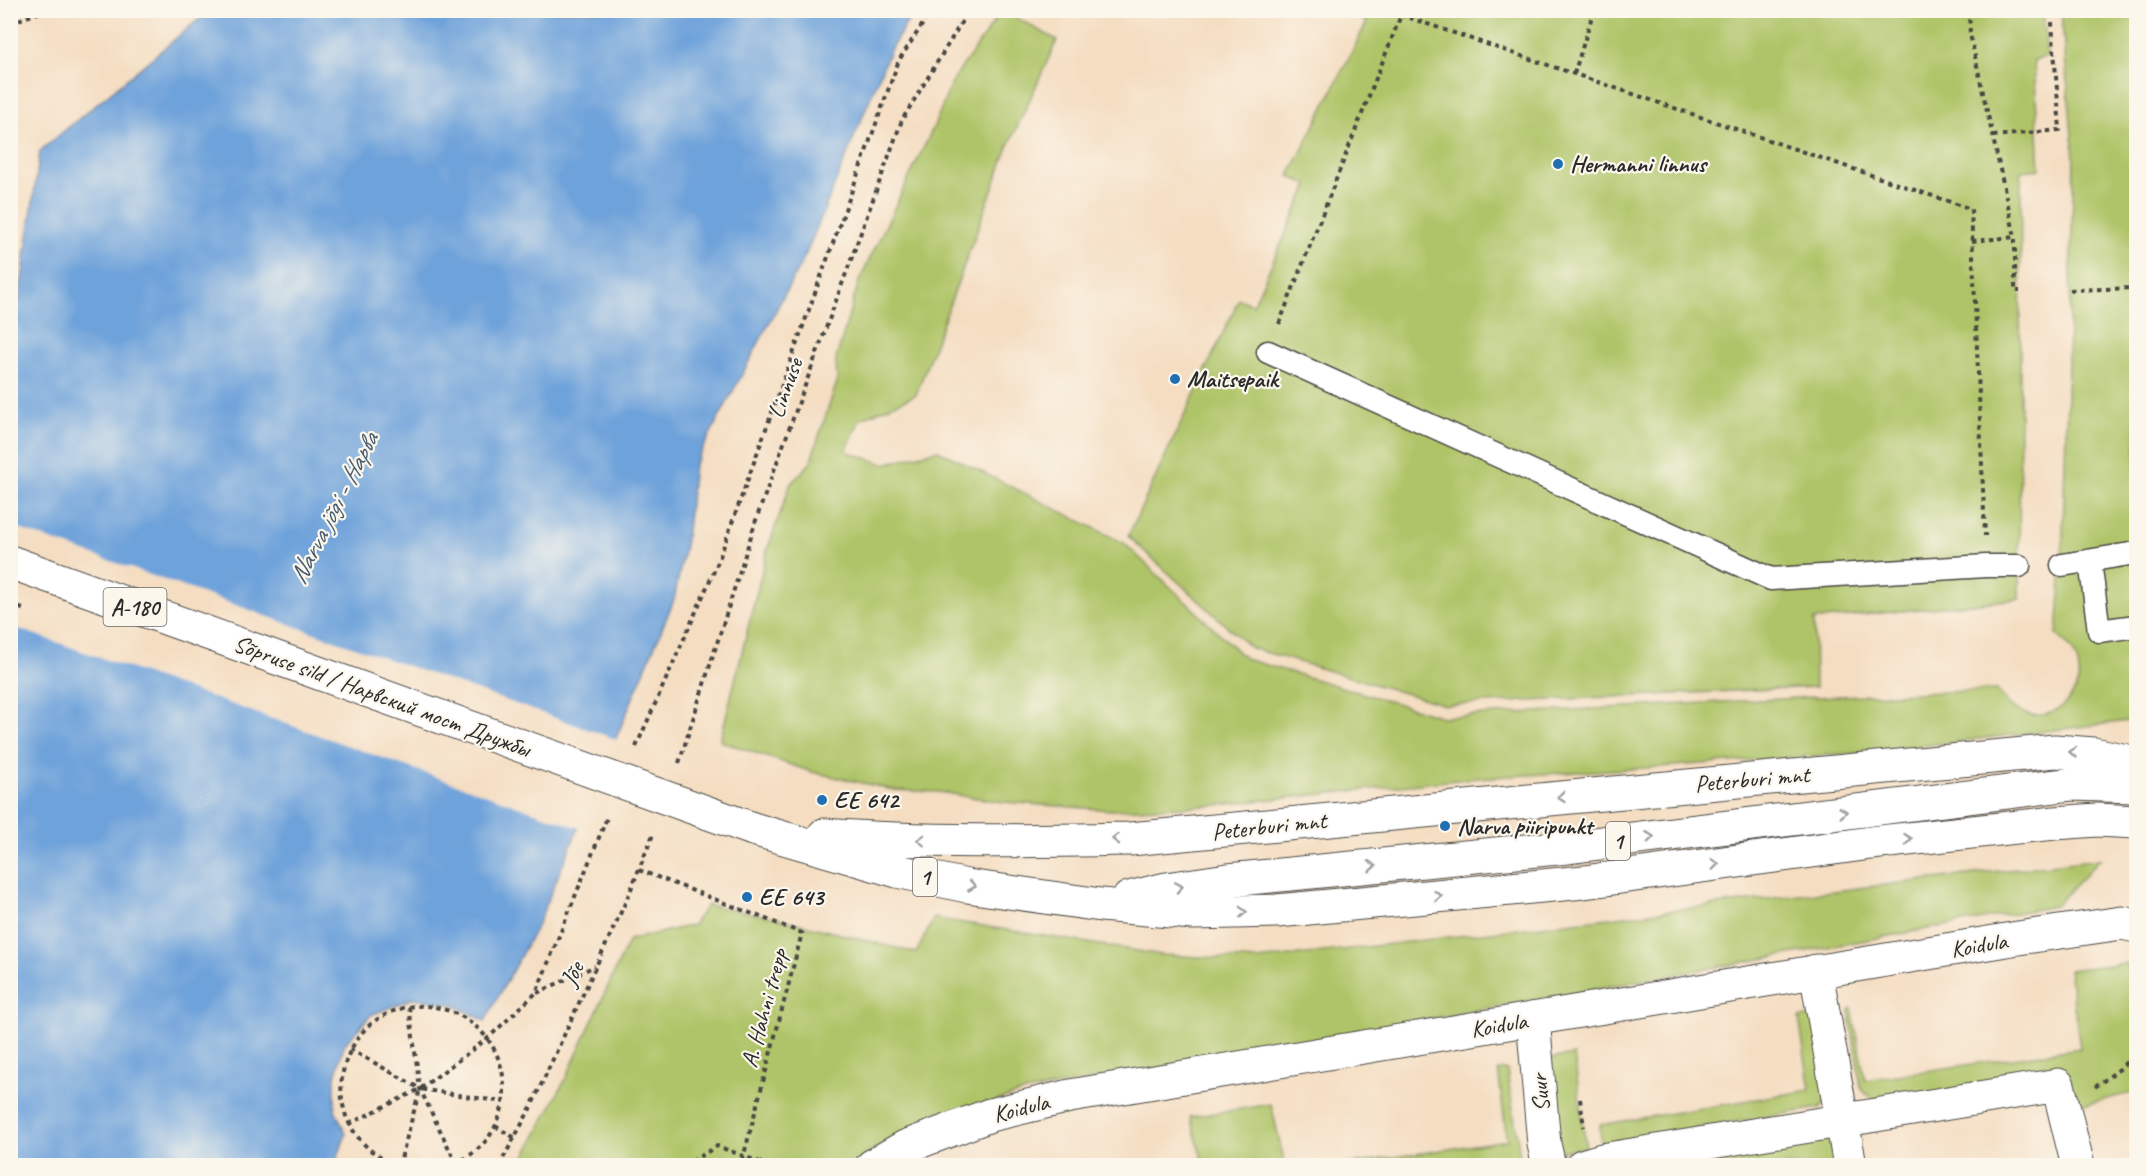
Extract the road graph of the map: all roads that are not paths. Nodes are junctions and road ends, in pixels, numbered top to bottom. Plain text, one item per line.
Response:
1 (1268, 352) road end
2 (2136, 554) edge
3 (2090, 561) junction
4 (10, 562) edge
5 (2062, 565) dead end
6 (2019, 566) dead end
7 (2136, 626) edge
8 (2135, 770) edge
9 (2136, 822) edge
10 (753, 829) junction
11 (1101, 905) junction
12 (2136, 926) edge
13 (1816, 971) junction
14 (1533, 1019) junction
15 (1842, 1122) junction
16 (1592, 1163) edge
17 (872, 1166) edge
18 (1549, 1166) edge
19 (1850, 1166) edge
20 (2078, 1166) edge

1 - 6 lane
2 - 3 lane
3 - 5 lane
3 - 7 lane
4 - 10 main road, Sõpruse sild / Нарвский мост Дружбы / А-180, bridge
8 -> 10 main road, Peterburi mnt / 1
11 -> 8 main road, Peterburi mnt / 1
11 -> 9 main road, Peterburi mnt
10 -> 11 main road, Peterburi mnt / 1
12 - 13 main road, Koidula
13 - 14 main road, Koidula
13 - 15 main road
14 - 17 main road, Koidula
14 - 18 main road, Suur
15 - 16 main road
15 - 19 main road
15 - 20 main road

